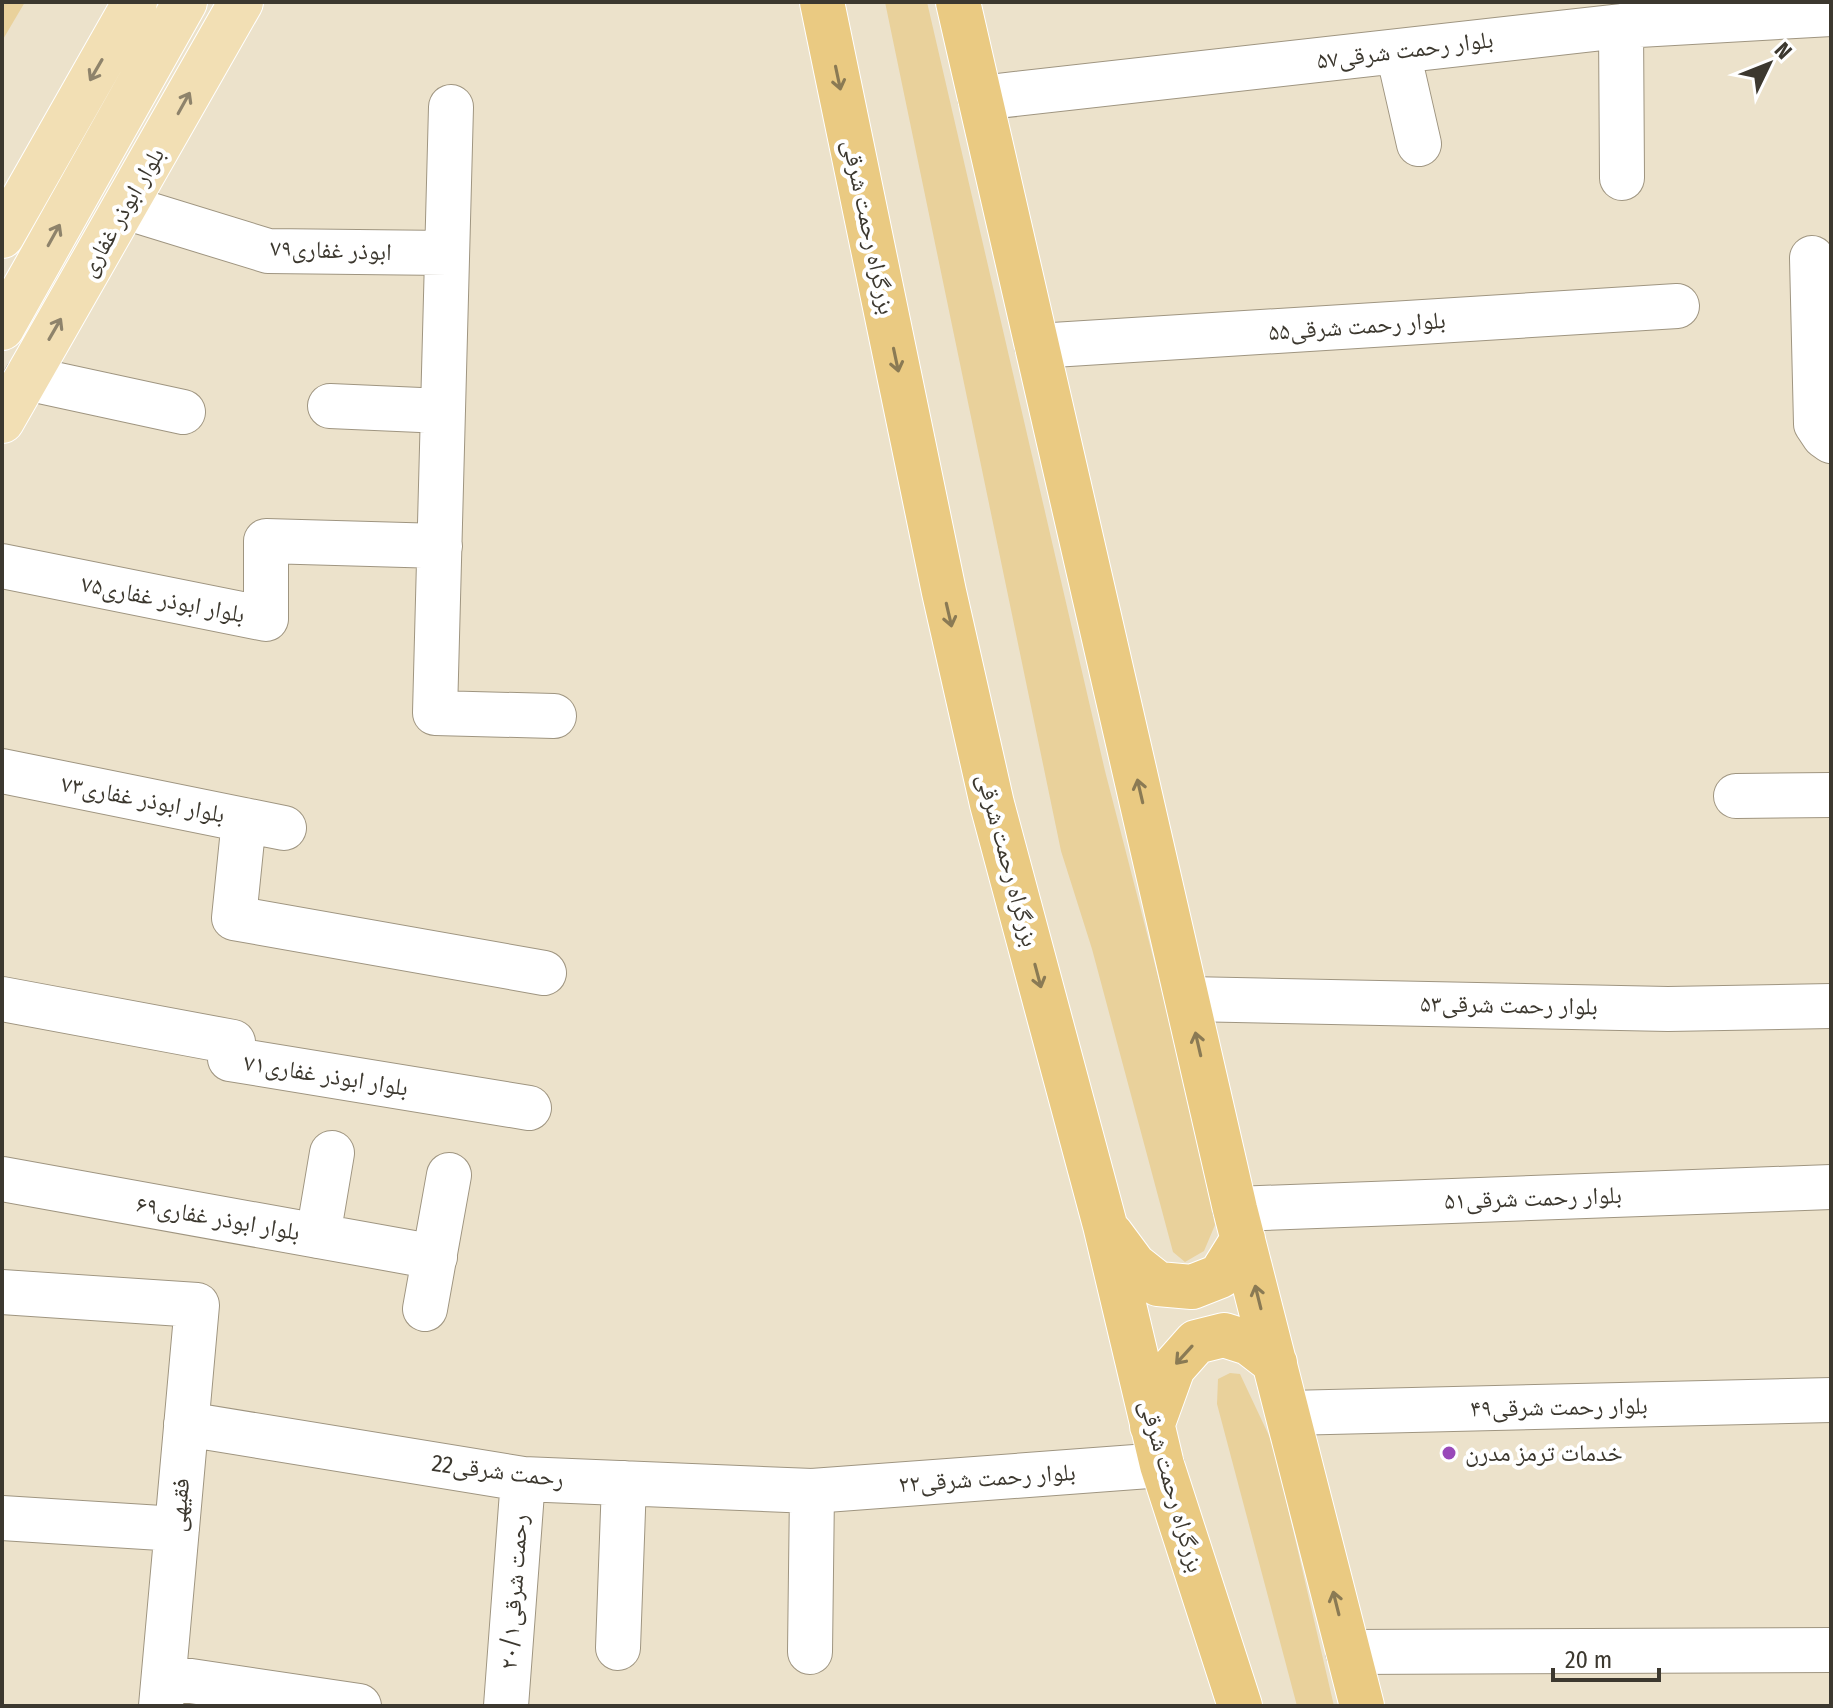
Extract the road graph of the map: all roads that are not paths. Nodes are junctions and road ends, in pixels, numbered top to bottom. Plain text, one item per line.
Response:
1 (135, 2) edge
2 (185, 2) edge
3 (241, 2) edge
4 (822, 2) edge
5 (958, 2) edge
6 (1831, 14) edge
7 (1621, 26) junction
8 (1398, 52) junction
9 (980, 98) junction
10 (451, 107) dead end
11 (1419, 144) dead end
12 (1622, 178) dead end
13 (125, 207) junction
14 (2, 236) edge
15 (447, 253) junction
16 (1812, 258) dead end
17 (1677, 306) dead end
18 (2, 328) edge
19 (1037, 346) junction
20 (26, 378) junction
21 (330, 406) dead end
22 (443, 411) junction
23 (183, 412) dead end
24 (2, 421) edge
25 (1827, 438) edge
26 (440, 546) junction
27 (2, 566) edge
28 (554, 716) dead end
29 (2, 771) edge
30 (1831, 795) edge
31 (1736, 796) dead end
32 (544, 973) dead end
33 (2, 999) edge
34 (1188, 999) junction
35 (1831, 1006) edge
36 (529, 1108) dead end
37 (332, 1153) dead end
38 (449, 1175) dead end
39 (2, 1179) edge
40 (1831, 1187) edge
41 (1239, 1224) junction
42 (1105, 1225) junction
43 (318, 1236) junction
44 (435, 1257) junction
45 (2, 1292) edge
46 (425, 1309) dead end
47 (1275, 1363) junction
48 (1831, 1400) edge
49 (1288, 1413) junction
50 (186, 1424) junction
51 (1157, 1446) junction
52 (523, 1479) junction
53 (624, 1483) junction
54 (812, 1491) junction
55 (2, 1518) edge
56 (177, 1529) junction
57 (618, 1648) dead end
58 (1831, 1650) edge
59 (810, 1652) dead end
60 (1348, 1652) junction
61 (162, 1692) edge
62 (359, 1706) edge
63 (506, 1706) edge
64 (1240, 1706) edge
65 (1362, 1706) edge

1 -> 14 main road
18 -> 2 main road
13 -> 3 main road, بلوار ابوذر غفاری
4 -> 42 highway, بزرگراه رحمت شرقی
5 - 9 highway
6 - 7 street, ۵۷بلوار رحمت شرقی
7 - 8 street, ۵۷بلوار رحمت شرقی
7 - 12 street
8 - 9 street, ۵۷بلوار رحمت شرقی
8 - 11 street
9 - 19 highway
10 - 15 street
13 - 15 street, ۷۹ابوذر غفاری
20 -> 13 main road, بلوار ابوذر غفاری
15 - 22 street
16 - 25 street
17 - 19 street, بلوار رحمت شرقی۵۵
34 -> 19 highway
20 - 23 street
20 - 24 main road, بلوار ابوذر غفاری
21 - 22 street
22 - 26 street
26 - 27 street, بلوار ابوذر غفاری۷۵
26 - 28 street
29 - 32 street, بلوار ابوذر غفاری۷۳
30 - 31 street
33 - 36 street, بلوار ابوذر غفاری۷۱
34 - 35 street, بلوار رحمت شرقی۵۳
41 -> 34 highway
37 - 43 street
38 - 44 street
39 - 43 street, بلوار ابوذر غفاری۶۹
40 - 41 street, بلوار رحمت شرقی۵۱
41 - 42 highway
47 -> 41 highway
42 - 51 highway, بزرگراه رحمت شرقی
43 - 44 street, بلوار ابوذر غفاری۶۹
44 - 46 street
45 - 50 street, فقیهی
47 - 49 highway
47 -> 51 highway
48 - 49 street, بلوار رحمت شرقی۴۹
60 -> 49 highway
50 - 52 street, 22رحمت شرقی
50 - 56 street, فقیهی
51 - 54 street, بلوار رحمت شرقی۲۲
51 - 64 highway, بزرگراه رحمت شرقی
52 - 53 street, 22رحمت شرقی
52 - 63 street, ۲۰/۱رحمت شرقی
53 - 54 street, 22رحمت شرقی
53 - 57 street
54 - 59 street
55 - 56 street
56 - 61 street, فقیهی
58 - 60 street
60 - 65 highway
61 - 62 street

